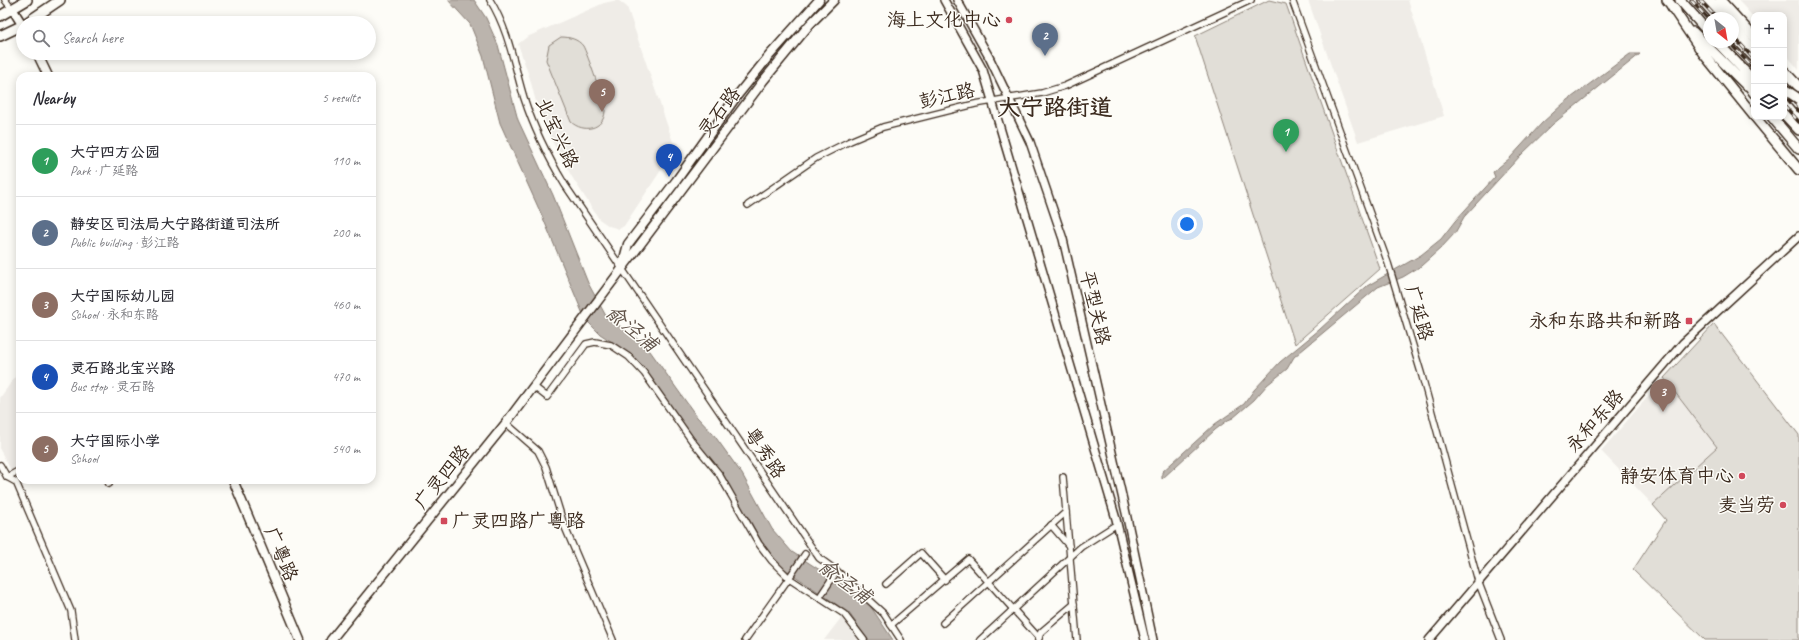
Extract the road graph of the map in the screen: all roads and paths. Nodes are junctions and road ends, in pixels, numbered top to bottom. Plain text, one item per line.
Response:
1 (5, 0) edge
2 (27, 0) edge
3 (60, 0) edge
4 (490, 0) edge
5 (819, 0) edge
6 (834, 0) edge
7 (944, 0) edge
8 (957, 0) edge
9 (1251, 0) edge
10 (1292, 0) edge
11 (1680, 0) edge
12 (1702, 0) edge
13 (1710, 0) edge
14 (1720, 0) edge
15 (1669, 4) edge
16 (13, 10) junction
17 (1713, 12) edge
18 (1721, 12) edge
19 (0, 16) edge
20 (17, 16) edge
21 (36, 16) edge
22 (1703, 26) edge
23 (16, 28) edge
24 (1739, 33) edge
25 (1751, 34) edge
26 (0, 36) edge
27 (1739, 41) edge
28 (1722, 48) edge
29 (1752, 48) edge
30 (1751, 54) edge
31 (1729, 56) junction
32 (40, 60) edge
33 (46, 72) edge
34 (1787, 74) edge
35 (1751, 78) edge
36 (1787, 87) edge
37 (1799, 88) edge
38 (1751, 89) edge
39 (1751, 90) edge
40 (1787, 91) edge
41 (1787, 92) edge
42 (1010, 99) junction
43 (1799, 100) edge
44 (993, 102) junction
45 (1799, 106) edge
46 (1751, 112) edge
47 (1787, 117) edge
48 (1757, 120) edge
49 (1775, 120) edge
50 (1779, 120) edge
51 (1799, 130) edge
52 (1799, 143) edge
53 (1799, 149) edge
54 (1799, 170) edge
55 (748, 205) dead end
56 (1799, 236) edge
57 (621, 268) junction
58 (575, 332) joint
59 (533, 386) junction
60 (506, 423) junction
61 (0, 465) edge
62 (16, 472) edge
63 (1063, 476) dead end
64 (6, 477) junction
65 (16, 482) edge
66 (17, 484) edge
67 (235, 484) edge
68 (1066, 512) junction
69 (1117, 524) junction
70 (1051, 525) junction
71 (1069, 546) junction
72 (805, 554) dead end
73 (1070, 557) junction
74 (837, 571) junction
75 (789, 577) junction
76 (945, 580) junction
77 (1478, 581) junction
78 (990, 582) junction
79 (886, 584) dead end
80 (820, 598) junction
81 (1074, 604) junction
82 (1014, 609) junction
83 (943, 623) dead end
84 (891, 625) junction
85 (1039, 639) edge
86 (76, 640) edge
87 (300, 640) edge
88 (331, 640) edge
89 (614, 640) edge
90 (745, 640) edge
91 (864, 640) edge
92 (901, 640) edge
93 (980, 640) edge
94 (1077, 640) edge
95 (1145, 640) edge
96 (1153, 640) edge
97 (1429, 640) edge
98 (1501, 640) edge

1 - 16 street
2 - 16 main road
3 - 21 main road
4 - 57 street, 北宝兴路
5 - 57 main road, 灵石路
6 - 57 main road, 灵石路
7 - 44 street, 平型关路
8 - 42 street, 平型关路
9 - 42 street, 彭江路
10 - 77 street, 广延路
11 - 22 main road
12 - 17 main road
13 - 18 main road
14 - 25 main road
15 - 39 main road
15 - 46 main road
16 - 19 main road
16 - 20 main road
23 - 26 main road
24 - 29 main road
27 - 30 main road
28 - 31 main road
31 - 35 main road
31 - 38 main road
32 - 33 main road
34 - 37 main road
36 - 43 main road
40 - 43 main road, bridge
41 - 45 main road, bridge
42 - 44 street, 彭江路
42 - 96 street, 平型关路
44 - 55 street, 彭江路
44 - 69 street, 平型关路
47 - 51 main road
48 - 54 main road
49 - 53 main road
50 - 52 main road
56 - 77 street, 永和东路
57 - 58 main road, 灵石路
57 - 74 street, 粤秀路
58 - 59 main road, 广灵四路
59 - 60 main road, 广灵四路
59 - 75 street
60 - 88 main road, 广灵四路
60 - 89 street
61 - 64 street
62 - 64 street
63 - 68 street
64 - 65 street
66 - 86 street
67 - 87 main road, 广粤路
68 - 70 street
68 - 71 street
69 - 73 street
69 - 95 street, 平型关路
70 - 71 street
70 - 78 street
71 - 73 street
72 - 75 street
73 - 81 street
73 - 82 street
74 - 80 street
74 - 84 street, 粤秀路
75 - 80 street
75 - 90 street
76 - 78 street
76 - 79 street
76 - 84 street
77 - 97 street, 永和东路
77 - 98 street, 广延路
78 - 82 street
78 - 83 street
80 - 91 street
81 - 85 street
81 - 94 street
82 - 85 street
82 - 93 street
84 - 92 street, 粤秀路

